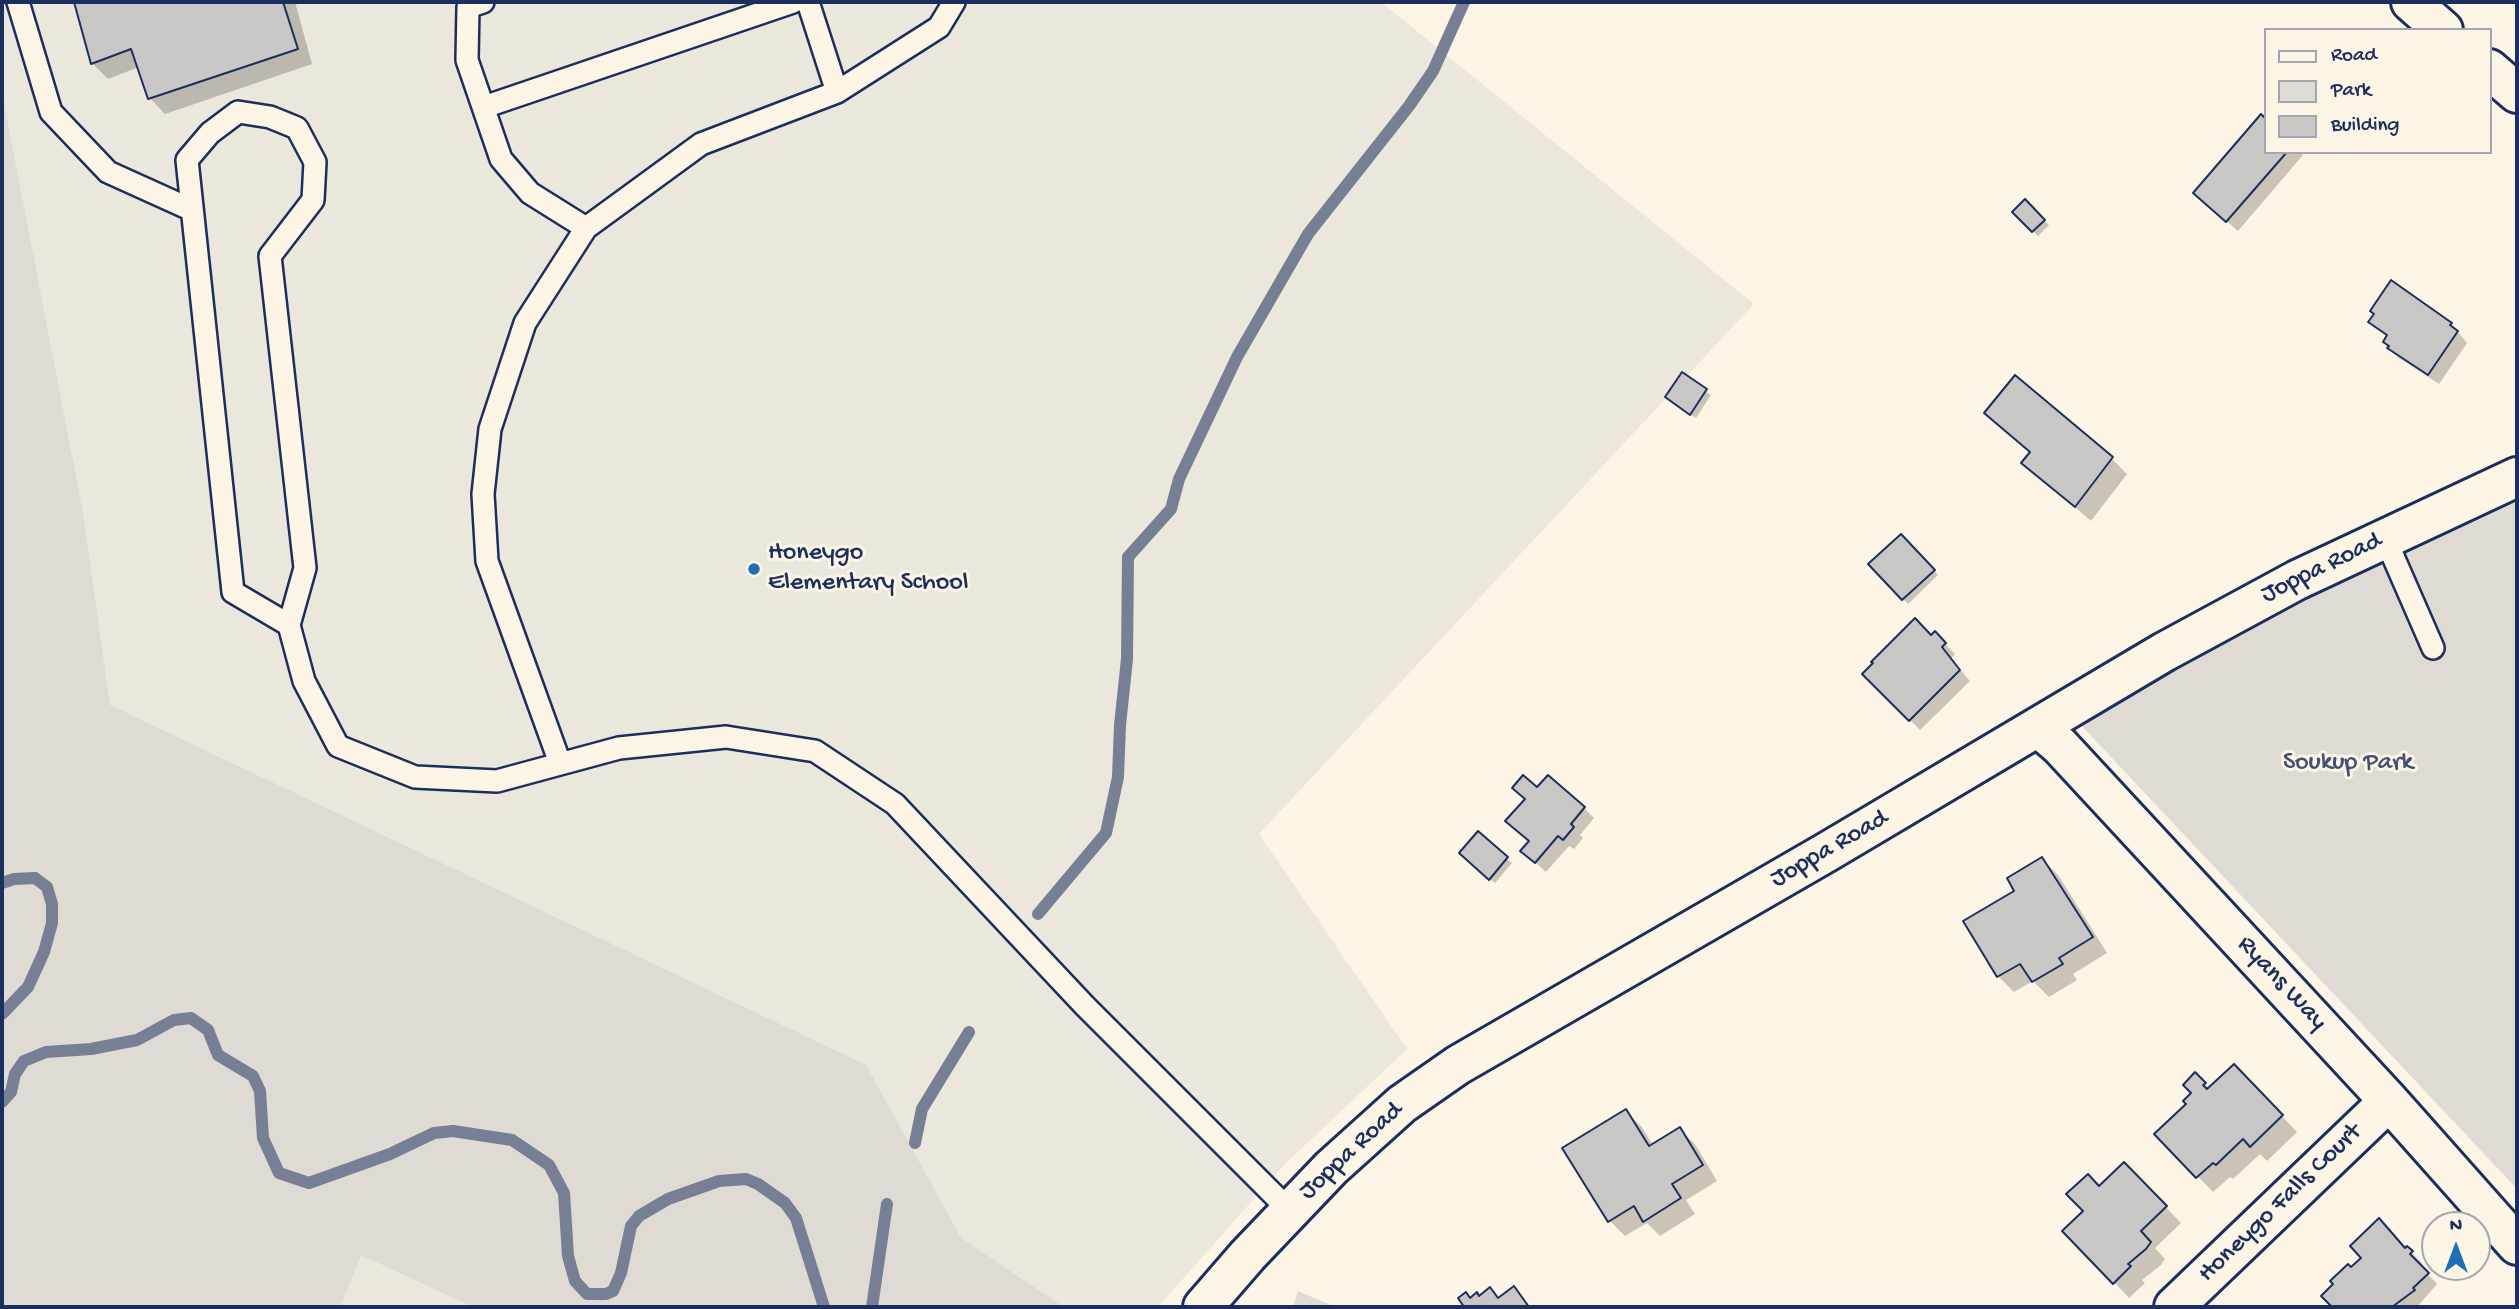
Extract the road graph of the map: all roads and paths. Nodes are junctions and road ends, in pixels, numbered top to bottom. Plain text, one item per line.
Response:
1 (18, 2) edge
2 (483, 2) edge
3 (793, 2) edge
4 (808, 2) edge
5 (954, 2) edge
6 (2410, 2) edge
7 (2441, 28) edge
8 (2491, 71) edge
9 (837, 92) junction
10 (2517, 93) edge
11 (484, 107) junction
12 (192, 210) junction
13 (586, 228) junction
14 (2517, 477) edge
15 (2385, 538) junction
16 (289, 625) junction
17 (2432, 648) dead end
18 (2039, 728) junction
19 (560, 763) junction
20 (2389, 1101) junction
21 (1290, 1211) junction
22 (2517, 1245) edge
23 (1203, 1307) edge
24 (2174, 1307) edge

1 - 12 lane
2 - 11 lane
3 - 11 lane
4 - 9 lane
5 - 9 lane
6 - 7 street
8 - 10 street
9 - 13 lane
11 - 13 lane
12 - 16 lane
12 - 16 lane
13 - 19 lane
14 - 15 street, Joppa Road
15 - 17 lane
15 - 18 street, Joppa Road
16 - 19 lane
18 - 20 street, Ryans Way
18 - 21 street, Joppa Road
19 - 21 lane
20 - 22 street, Ryans Way
20 - 24 street, Honeygo Falls Court
21 - 23 street, Joppa Road

